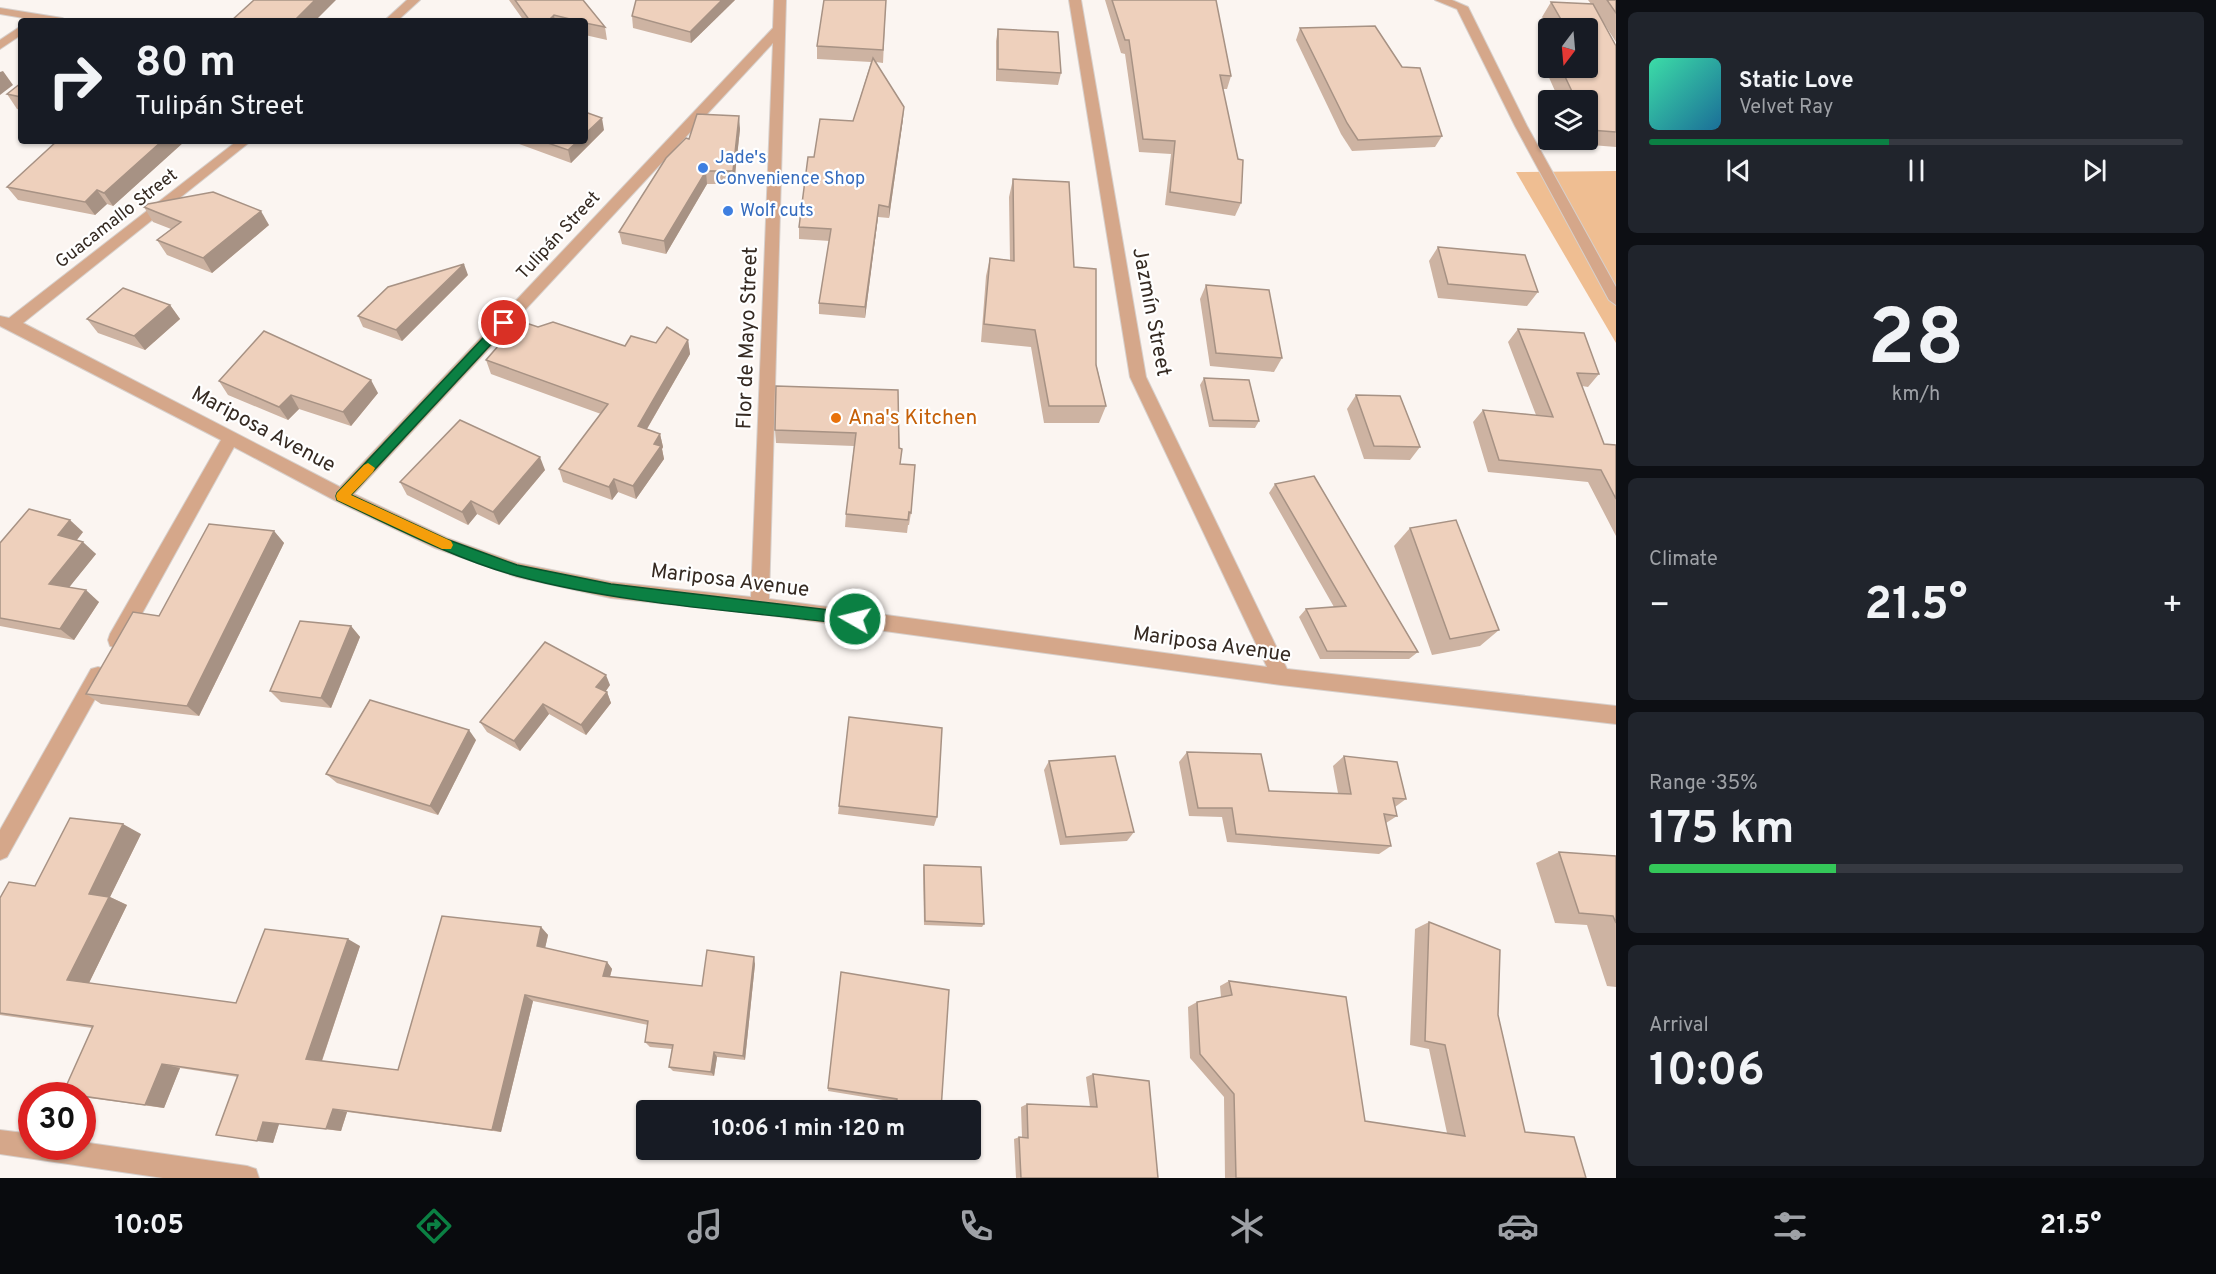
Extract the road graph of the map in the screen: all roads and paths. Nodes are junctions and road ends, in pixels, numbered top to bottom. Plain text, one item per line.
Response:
1 (414, 0) edge
2 (780, 0) edge
3 (1075, 0) edge
4 (1441, 0) edge
5 (0, 11) edge
6 (32, 18) edge
7 (393, 18) edge
8 (779, 29) junction
9 (18, 32) edge
10 (0, 45) edge
11 (241, 144) edge
12 (1616, 300) edge
13 (6, 323) edge
14 (231, 437) junction
15 (342, 496) junction
16 (760, 606) junction
17 (1281, 677) junction
18 (1616, 715) edge
19 (0, 850) edge
20 (0, 1142) edge
21 (248, 1178) edge

1 - 7 street
2 - 8 street, Flor de Mayo Street
3 - 17 street, Jazmín Street
4 - 12 street
5 - 6 street
8 - 15 street, Tulipán Street
8 - 16 street, Flor de Mayo Street
9 - 10 street
11 - 13 street, Guacamallo Street
13 - 14 street, Mariposa Avenue
14 - 15 street, Mariposa Avenue
14 - 19 street
15 - 16 street, Mariposa Avenue
16 - 17 street, Mariposa Avenue
17 - 18 street, Mariposa Avenue
20 - 21 street

